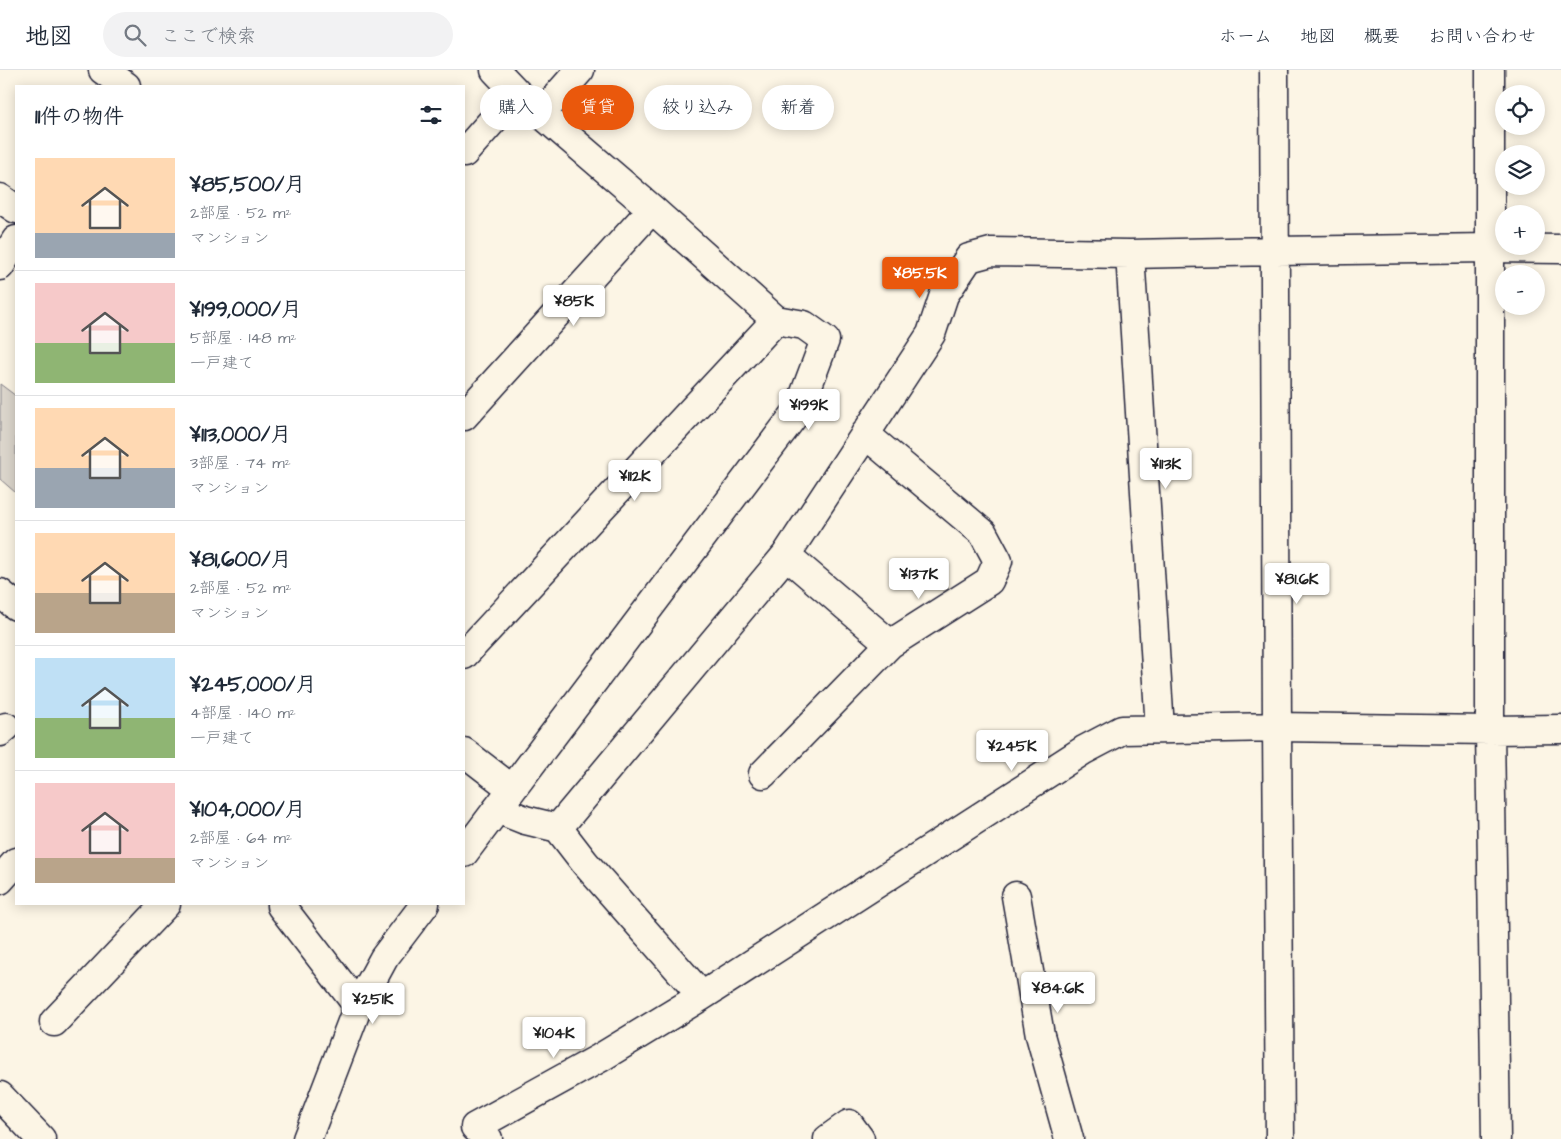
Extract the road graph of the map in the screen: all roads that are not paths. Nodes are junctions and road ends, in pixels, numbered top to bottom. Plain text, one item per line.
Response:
1 (495, 70) edge
2 (580, 70) edge
3 (1274, 70) edge
4 (1490, 70) edge
5 (509, 85) edge
6 (552, 102) edge
7 (552, 123) edge
8 (484, 130) edge
9 (465, 152) edge
10 (0, 198) edge
11 (15, 208) edge
12 (652, 209) junction
13 (15, 242) edge
14 (1490, 248) junction
15 (1561, 249) edge
16 (1275, 250) junction
17 (1130, 254) junction
18 (0, 266) edge
19 (776, 320) junction
20 (465, 415) edge
21 (865, 434) junction
22 (786, 554) junction
23 (0, 593) edge
24 (15, 605) edge
25 (890, 644) junction
26 (465, 654) edge
27 (1277, 727) junction
28 (1561, 728) edge
29 (1160, 729) junction
30 (1490, 730) junction
31 (465, 753) edge
32 (763, 774) dead end
33 (504, 799) junction
34 (558, 828) junction
35 (465, 852) edge
36 (15, 863) edge
37 (0, 880) edge
38 (1016, 896) dead end
39 (165, 905) edge
40 (281, 905) edge
41 (424, 905) edge
42 (702, 996) junction
43 (358, 1006) junction
44 (54, 1022) dead end
45 (0, 1096) edge
46 (14, 1128) edge
47 (41, 1139) edge
48 (307, 1139) edge
49 (488, 1139) edge
50 (828, 1139) edge
51 (860, 1139) edge
52 (1070, 1139) edge
53 (1280, 1139) edge
54 (1496, 1139) edge

1 - 5 street
2 - 6 street
3 - 16 street
4 - 14 street
7 - 12 street
8 - 9 street
10 - 11 street
12 - 19 street
12 - 20 street
13 - 18 street
14 - 15 street
14 - 16 street
14 - 30 street
16 - 17 street
16 - 27 street
17 - 21 street
17 - 29 street
19 - 26 street
19 - 33 street
21 - 22 street
21 - 25 street
22 - 25 street
22 - 34 street
23 - 24 street
25 - 32 street
27 - 29 street
27 - 30 street
27 - 53 street
28 - 30 street
29 - 42 street
30 - 54 street
31 - 33 street
33 - 34 street
33 - 35 street
34 - 42 street
36 - 37 street
38 - 52 street
39 - 44 street
40 - 43 street
41 - 43 street
42 - 49 street
43 - 48 street
45 - 46 street
46 - 47 street
50 - 51 street

